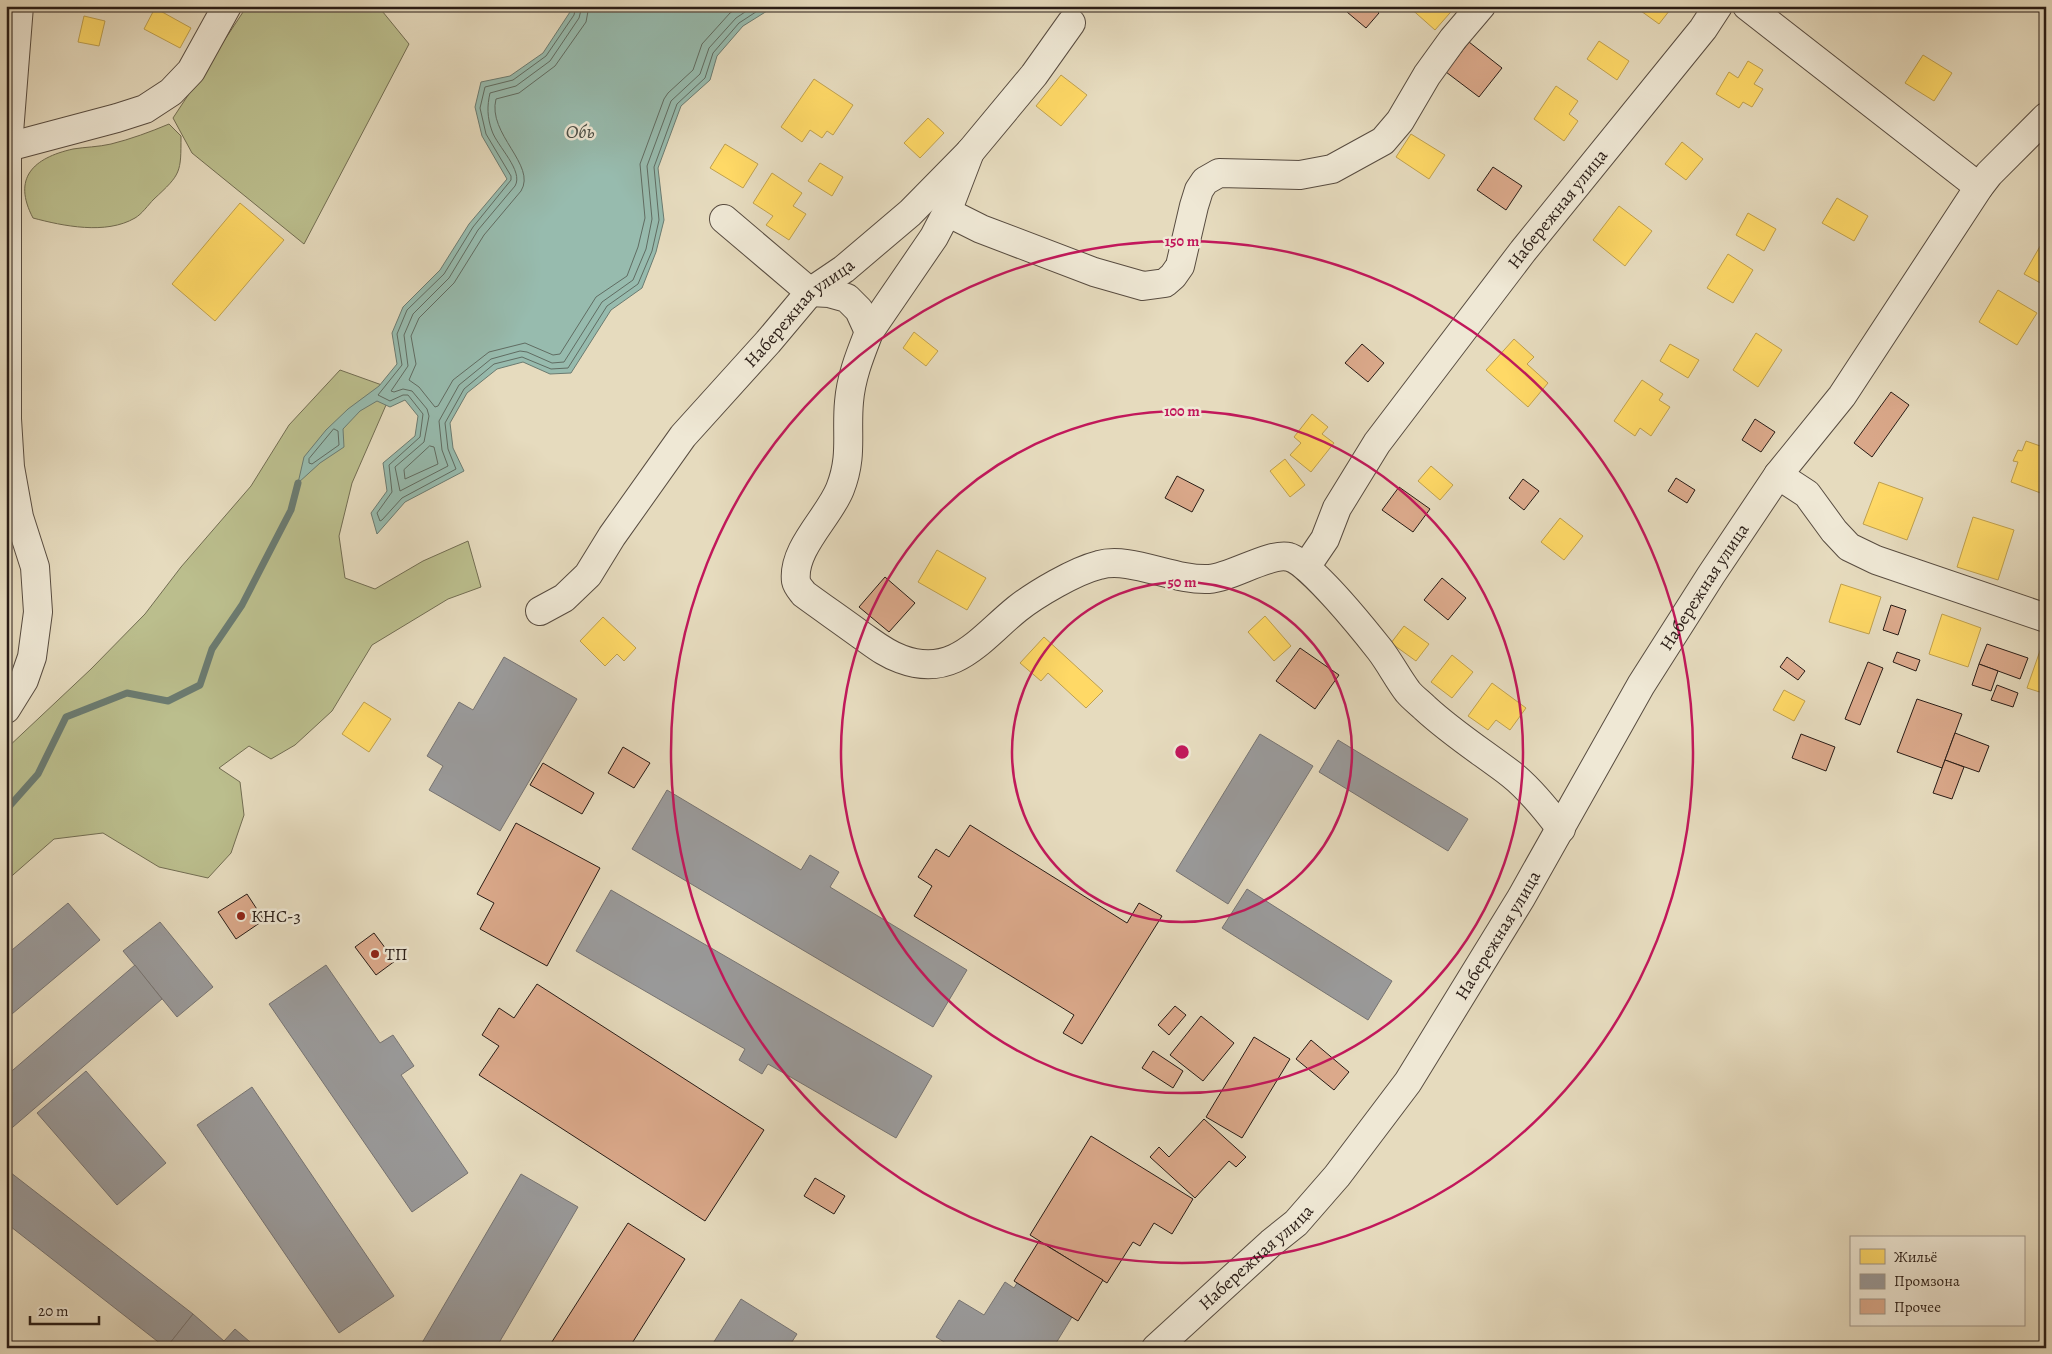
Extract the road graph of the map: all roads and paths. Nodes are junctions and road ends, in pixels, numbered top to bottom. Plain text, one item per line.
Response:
1 (19, 6) edge
2 (227, 6) edge
3 (1481, 6) edge
4 (1718, 6) edge
5 (1747, 6) edge
6 (1071, 23) dead end
7 (2046, 117) edge
8 (8, 147) junction
9 (970, 152) junction
10 (1979, 188) junction
11 (947, 212) junction
12 (724, 219) dead end
13 (810, 292) junction
14 (869, 332) junction
15 (1778, 475) junction
16 (1306, 567) junction
17 (540, 610) dead end
18 (2046, 618) edge
19 (6, 709) edge
20 (1561, 829) junction
21 (1156, 1348) edge

1 - 8 street
2 - 8 street
3 - 11 street
4 - 16 street, Набережная улица
5 - 10 street
6 - 9 street, Набережная улица
7 - 10 street, Набережная улица
8 - 19 street
9 - 11 street
9 - 13 street, Набережная улица
10 - 15 street, Набережная улица
11 - 14 street
12 - 13 street
13 - 14 street
13 - 17 street, Набережная улица
14 - 16 street
15 - 18 street
15 - 20 street, Набережная улица
16 - 20 street
20 - 21 street, Набережная улица

